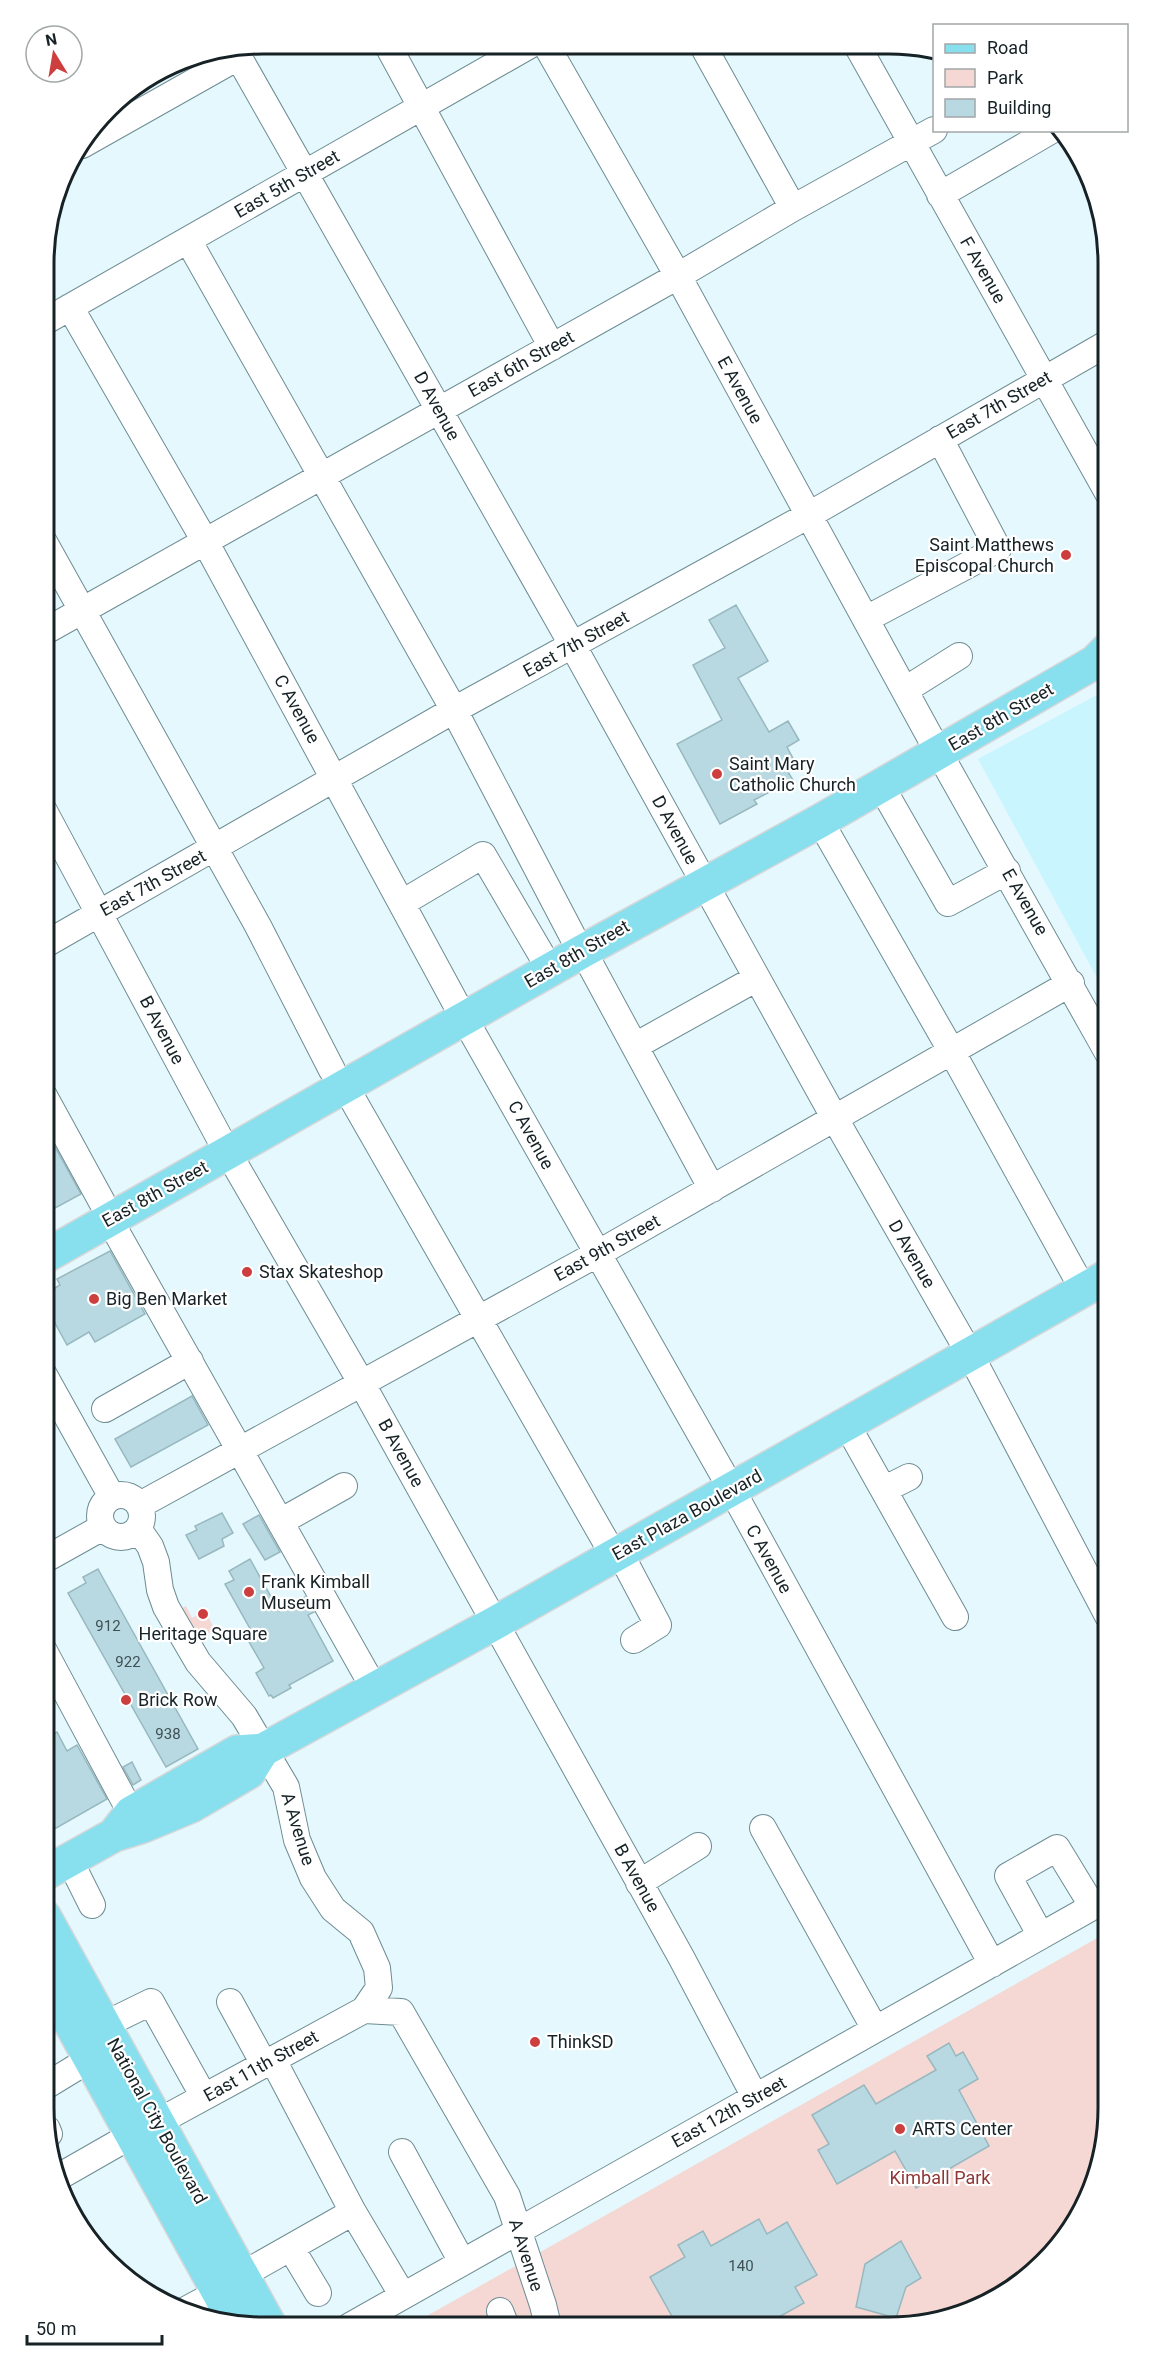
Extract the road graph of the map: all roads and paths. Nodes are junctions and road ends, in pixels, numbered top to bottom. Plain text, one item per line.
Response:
1 (393, 54) edge
2 (514, 54) edge
3 (551, 54) edge
4 (707, 54) edge
5 (862, 54) edge
6 (238, 56) edge
7 (229, 57) edge
8 (423, 106) junction
9 (933, 131) edge
10 (1049, 132) edge
11 (97, 136) edge
12 (911, 144) junction
13 (306, 173) junction
14 (940, 195) junction
15 (792, 208) junction
16 (188, 240) junction
17 (678, 276) junction
18 (70, 307) junction
19 (54, 316) edge
20 (552, 347) junction
21 (1098, 349) edge
22 (1045, 378) junction
23 (439, 410) junction
24 (940, 439) junction
25 (1098, 475) edge
26 (321, 478) junction
27 (809, 515) junction
28 (206, 543) junction
29 (54, 559) edge
30 (83, 610) junction
31 (866, 619) junction
32 (54, 626) edge
33 (1098, 645) edge
34 (573, 646) junction
35 (959, 656) dead end
36 (1098, 659) edge
37 (905, 690) junction
38 (454, 711) junction
39 (935, 745) junction
40 (335, 778) junction
41 (880, 786) junction
42 (820, 821) junction
43 (54, 829) edge
44 (216, 848) junction
45 (1007, 871) junction
46 (701, 875) junction
47 (402, 903) junction
48 (100, 913) junction
49 (54, 939) edge
50 (578, 944) junction
51 (541, 954) junction
52 (757, 978) junction
53 (1071, 983) junction
54 (460, 1010) junction
55 (1098, 1034) edge
56 (635, 1046) junction
57 (952, 1052) junction
58 (339, 1078) junction
59 (54, 1115) edge
60 (834, 1117) junction
61 (224, 1145) junction
62 (712, 1189) junction
63 (106, 1211) junction
64 (54, 1231) edge
65 (54, 1250) edge
66 (597, 1254) junction
67 (1096, 1284) edge
68 (479, 1318) junction
69 (970, 1356) junction
70 (190, 1361) junction
71 (362, 1384) junction
72 (54, 1393) edge
73 (105, 1408) dead end
74 (847, 1425) junction
75 (239, 1450) junction
76 (909, 1477) dead end
77 (344, 1486) dead end
78 (885, 1489) junction
79 (732, 1490) junction
80 (112, 1497) junction
81 (139, 1517) junction
82 (280, 1522) junction
83 (103, 1527) junction
84 (54, 1554) edge
85 (617, 1555) junction
86 (1098, 1597) edge
87 (955, 1617) dead end
88 (495, 1623) junction
89 (634, 1640) dead end
90 (54, 1673) edge
91 (374, 1688) junction
92 (263, 1750) junction
93 (122, 1824) junction
94 (763, 1828) dead end
95 (698, 1846) dead end
96 (56, 1866) edge
97 (639, 1883) junction
98 (1098, 1899) edge
99 (1098, 1903) edge
100 (92, 1905) dead end
101 (54, 1934) edge
102 (1041, 1936) junction
103 (992, 1964) junction
104 (54, 1993) edge
105 (230, 2002) dead end
106 (364, 2010) junction
107 (104, 2025) junction
108 (875, 2029) junction
109 (90, 2059) junction
110 (268, 2062) junction
111 (54, 2081) edge
112 (204, 2097) junction
113 (755, 2097) junction
114 (145, 2129) junction
115 (402, 2152) dead end
116 (65, 2174) edge
117 (353, 2212) junction
118 (519, 2230) junction
119 (291, 2248) junction
120 (462, 2262) junction
121 (226, 2285) junction
122 (318, 2293) dead end
123 (403, 2296) junction
124 (194, 2305) edge
125 (234, 2315) edge
126 (260, 2317) edge
127 (366, 2317) edge
128 (546, 2317) edge

1 - 8 street
2 - 8 street, East 5th Street
3 - 17 street, E Avenue
4 - 15 street
5 - 12 street, F Avenue
6 - 13 street, D Avenue
7 - 11 street
8 - 13 street, East 5th Street
8 - 20 street
9 - 12 street, East 6th Street
10 - 14 street
12 - 14 street, F Avenue
12 - 15 street, East 6th Street
13 - 16 street, East 5th Street
13 - 23 street, D Avenue
14 - 22 street, F Avenue
15 - 17 street, East 6th Street
16 - 18 street, East 5th Street
16 - 26 street
17 - 20 street, East 6th Street
17 - 27 street, E Avenue
18 - 19 street, East 5th Street
18 - 28 street, C Avenue
20 - 23 street, East 6th Street
21 - 22 street, East 7th Street
22 - 24 street, East 7th Street
22 - 25 street, F Avenue
23 - 26 street, East 6th Street
23 - 34 street, D Avenue
24 - 27 street, East 7th Street
24 - 31 street
26 - 28 street, East 6th Street
26 - 38 street
27 - 31 street, E Avenue
27 - 34 street, East 7th Street
28 - 30 street, East 6th Street
28 - 40 street, C Avenue
29 - 30 street
30 - 32 street, East 6th Street
30 - 44 street
31 - 37 street, E Avenue
33 - 39 main road, East 8th Street
34 - 38 street, East 7th Street
34 - 46 street, D Avenue
35 - 37 street
36 - 39 main road, East 8th Street
37 - 39 street, E Avenue
38 - 40 street, East 7th Street
38 - 50 street
39 - 41 main road, East 8th Street
39 - 45 street, E Avenue
39 - 46 main road, East 8th Street
40 - 44 street, East 7th Street
40 - 47 street, C Avenue
41 - 42 main road, East 8th Street
41 - 45 street
42 - 46 main road, East 8th Street
42 - 57 street
43 - 48 street, B Avenue
44 - 48 street, East 7th Street
44 - 58 street
45 - 53 street, E Avenue
46 - 50 main road, East 8th Street
46 - 52 street, D Avenue
47 - 51 street
47 - 54 street, C Avenue
48 - 49 street, East 7th Street
48 - 61 street, B Avenue
50 - 51 main road, East 8th Street
50 - 54 main road, East 8th Street
50 - 56 street
51 - 54 main road, East 8th Street
52 - 56 street
52 - 60 street, D Avenue
53 - 55 street, E Avenue
53 - 57 street, East 9th Street
54 - 58 main road, East 8th Street
54 - 66 street, C Avenue
56 - 62 street
57 - 60 street, East 9th Street
57 - 67 street
58 - 61 main road, East 8th Street
58 - 68 street
59 - 63 street
60 - 62 street, East 9th Street
60 - 69 street, D Avenue
61 - 63 main road, East 8th Street
61 - 71 street, B Avenue
62 - 66 street, East 9th Street
63 - 64 main road, East 8th Street
63 - 65 main road, East 8th Street
63 - 70 street
66 - 68 street, East 9th Street
66 - 79 street, C Avenue
67 - 69 main road, East Plaza Boulevard
68 - 71 street, East 9th Street
68 - 85 street
69 - 74 main road, East Plaza Boulevard
69 - 86 street, D Avenue
70 - 73 street
70 - 75 street
71 - 75 street, East 9th Street
71 - 88 street, B Avenue
72 - 80 street
74 - 78 street
74 - 79 main road, East Plaza Boulevard
75 - 81 street, East 9th Street
75 - 82 street
76 - 78 street
77 - 82 street
78 - 87 street
79 - 85 main road, East Plaza Boulevard
79 - 103 street, C Avenue
80 - 81 street
80 - 83 street
81 - 83 street
81 - 92 street, A Avenue
82 - 91 street
83 - 84 street
85 - 88 main road, East Plaza Boulevard
85 - 89 street
88 - 91 main road, East Plaza Boulevard
88 - 97 street, B Avenue
90 - 93 street
91 - 92 main road, East Plaza Boulevard
92 - 93 main road, East Plaza Boulevard
92 - 106 street, A Avenue
93 - 96 main road, East Plaza Boulevard
94 - 108 street
95 - 97 street
96 - 100 street
97 - 113 street, B Avenue
98 - 102 street
99 - 102 street, East 12th Street
101 - 107 main road, National City Boulevard
102 - 103 street, East 12th Street
103 - 108 street, East 12th Street
104 - 109 main road, National City Boulevard
105 - 110 street
106 - 110 street, East 11th Street
106 - 118 street, A Avenue
107 - 112 street
107 - 114 main road, National City Boulevard
108 - 113 street, East 12th Street
109 - 111 street
109 - 114 main road, National City Boulevard
110 - 112 street, East 11th Street
110 - 117 street
112 - 114 street, East 11th Street
113 - 118 street, East 12th Street
114 - 116 street, East 11th Street
114 - 121 main road, National City Boulevard
115 - 120 street
117 - 119 street
117 - 123 street
118 - 120 street, East 12th Street
118 - 128 street, A Avenue
119 - 121 street
119 - 122 street
120 - 123 street, East 12th Street
121 - 124 street
121 - 125 main road, National City Boulevard
121 - 126 main road, National City Boulevard
123 - 127 street, East 12th Street

